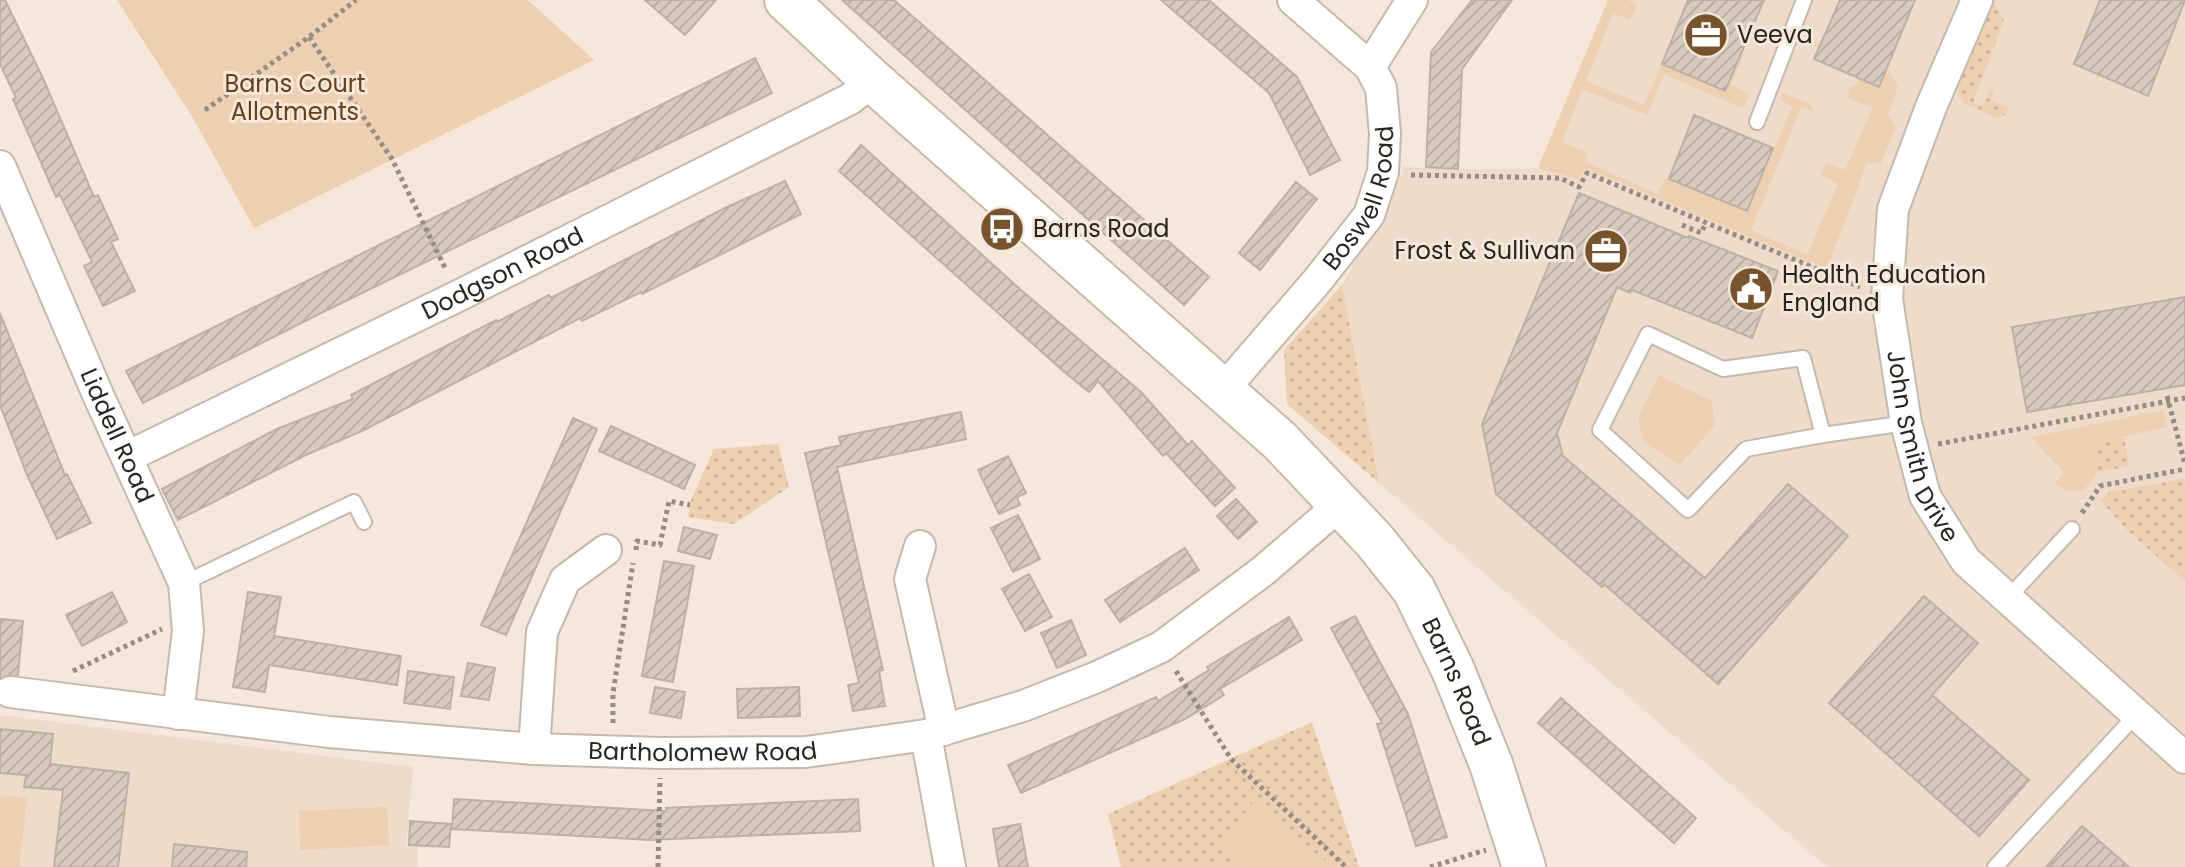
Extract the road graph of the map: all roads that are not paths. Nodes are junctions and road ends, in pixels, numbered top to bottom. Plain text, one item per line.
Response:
1 (786, 0) edge
2 (1293, 0) edge
3 (1412, 0) edge
4 (1804, 0) edge
5 (1977, 0) edge
6 (1370, 67) junction
7 (873, 81) junction
8 (1757, 122) dead end
9 (0, 166) edge
10 (1222, 391) junction
11 (1823, 435) junction
12 (1910, 436) junction
13 (127, 457) junction
14 (1342, 503) junction
15 (364, 522) dead end
16 (2072, 529) road end
17 (920, 546) dead end
18 (606, 550) road end
19 (184, 583) junction
20 (2007, 599) junction
21 (12, 692) edge
22 (178, 714) junction
23 (2136, 715) junction
24 (935, 733) junction
25 (534, 749) junction
26 (2185, 758) edge
27 (1521, 854) edge
28 (950, 867) edge
29 (1995, 867) edge

1 - 7 street, Barns Road
2 - 6 street
3 - 6 street
4 - 8 lane
5 - 12 street, John Smith Drive
6 - 10 street, Boswell Road
7 - 10 street, Barns Road
7 - 13 street, Dodgson Road
9 - 13 street, Liddell Road
10 - 14 street, Barns Road
11 - 11 lane
11 - 12 lane
12 - 20 street, John Smith Drive
13 - 19 street, Liddell Road
14 - 24 street, Bartholomew Road
14 - 27 street, Barns Road
15 - 19 lane
16 - 20 lane
17 - 24 street
18 - 25 street
19 - 22 street, Liddell Road
20 - 23 street, John Smith Drive
21 - 22 street, Bartholomew Road
22 - 25 street, Bartholomew Road
23 - 26 street, John Smith Drive
23 - 29 lane
24 - 25 street, Bartholomew Road
24 - 28 street

